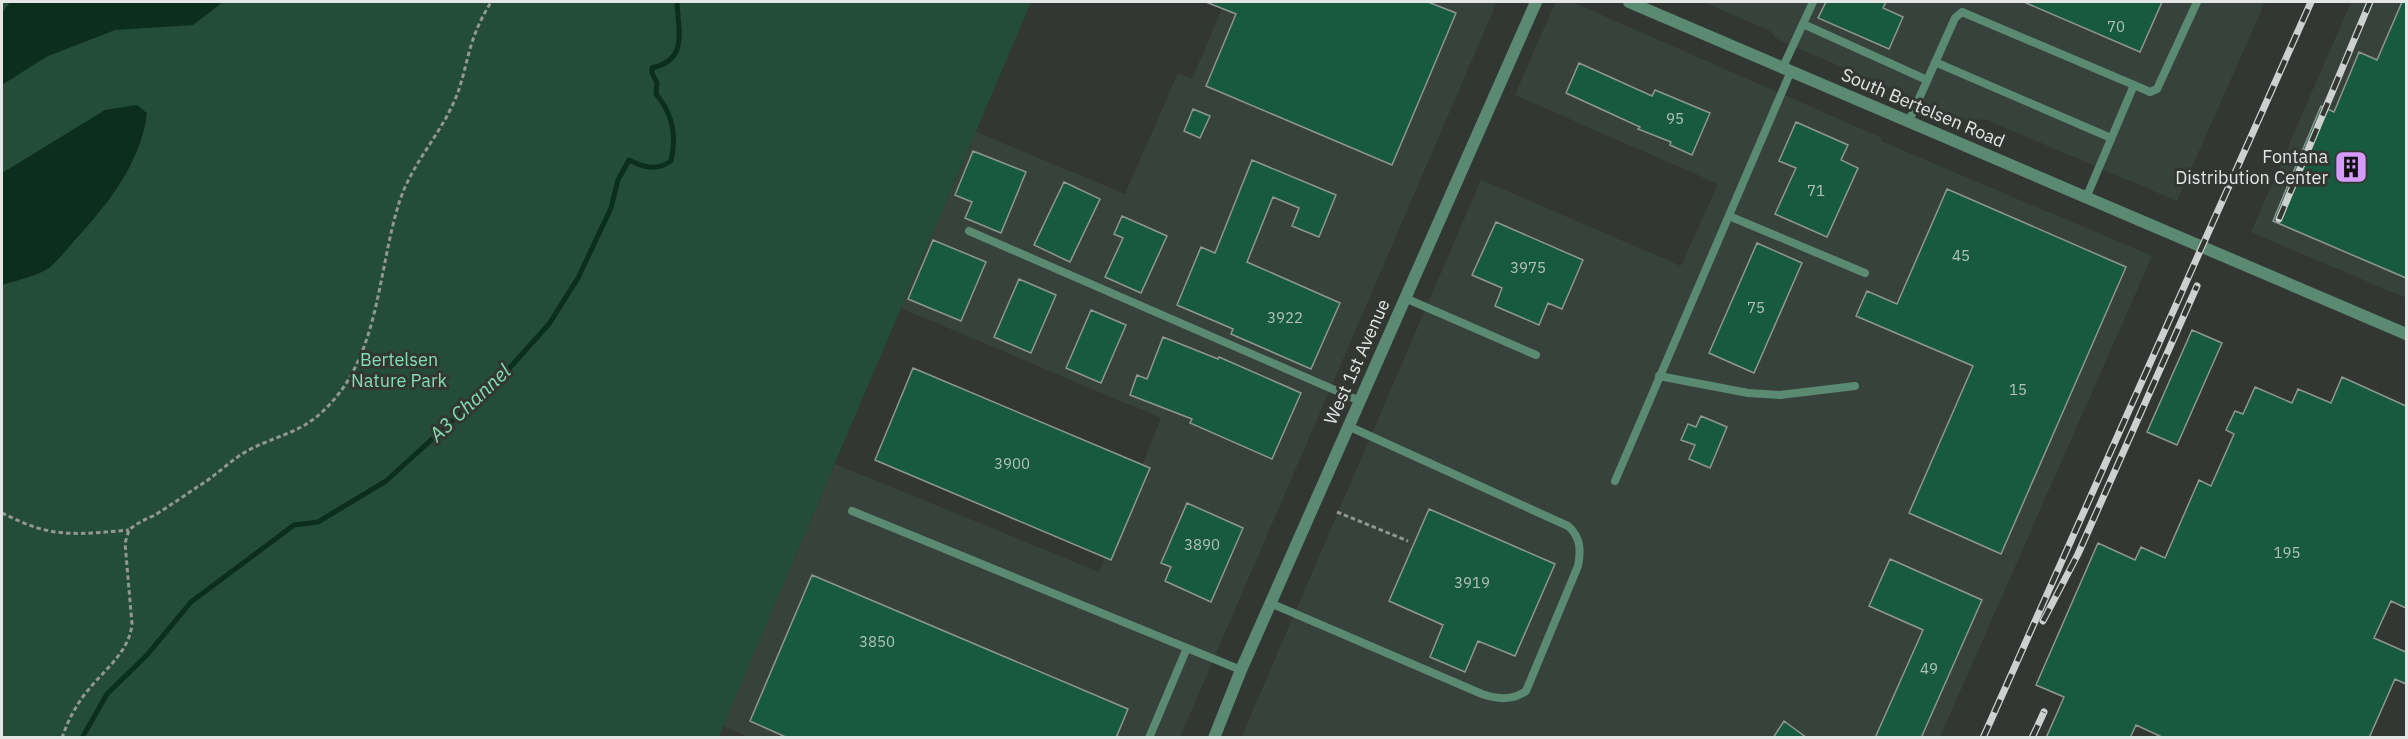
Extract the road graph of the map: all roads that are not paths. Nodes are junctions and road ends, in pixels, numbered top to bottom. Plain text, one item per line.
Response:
1 (1536, 2) edge
2 (1629, 2) edge
3 (1812, 2) edge
4 (2198, 2) edge
5 (1803, 24) junction
6 (1935, 62) junction
7 (1787, 69) junction
8 (1927, 80) junction
9 (2134, 85) junction
10 (1909, 121) junction
11 (2111, 138) junction
12 (2086, 198) junction
13 (1729, 216) junction
14 (969, 231) dead end
15 (1865, 273) dead end
16 (1405, 298) junction
17 (2406, 334) edge
18 (1536, 355) dead end
19 (1659, 376) junction
20 (1855, 386) dead end
21 (1360, 401) junction
22 (1348, 426) junction
23 (1614, 481) dead end
24 (852, 511) dead end
25 (1270, 603) junction
26 (1187, 648) junction
27 (1241, 670) junction
28 (1149, 738) edge
29 (1215, 738) edge

1 - 16 street, West 1st Avenue
2 - 7 street, South Bertelsen Road
3 - 5 lane
4 - 9 lane
5 - 7 lane
5 - 8 lane
6 - 8 lane
6 - 9 lane
6 - 11 lane
7 - 10 street, South Bertelsen Road
7 - 13 lane
8 - 10 lane
9 - 11 lane
10 - 12 street, South Bertelsen Road
11 - 12 lane
12 - 17 street, South Bertelsen Road
13 - 15 lane
13 - 19 lane
14 - 21 lane
16 - 18 lane
16 - 21 street, West 1st Avenue
19 - 20 lane
19 - 23 lane
21 - 22 street, West 1st Avenue
22 - 25 street, West 1st Avenue
22 - 25 lane
24 - 26 lane
25 - 27 street, West 1st Avenue
26 - 27 lane
26 - 28 lane
27 - 29 street, West 1st Avenue

